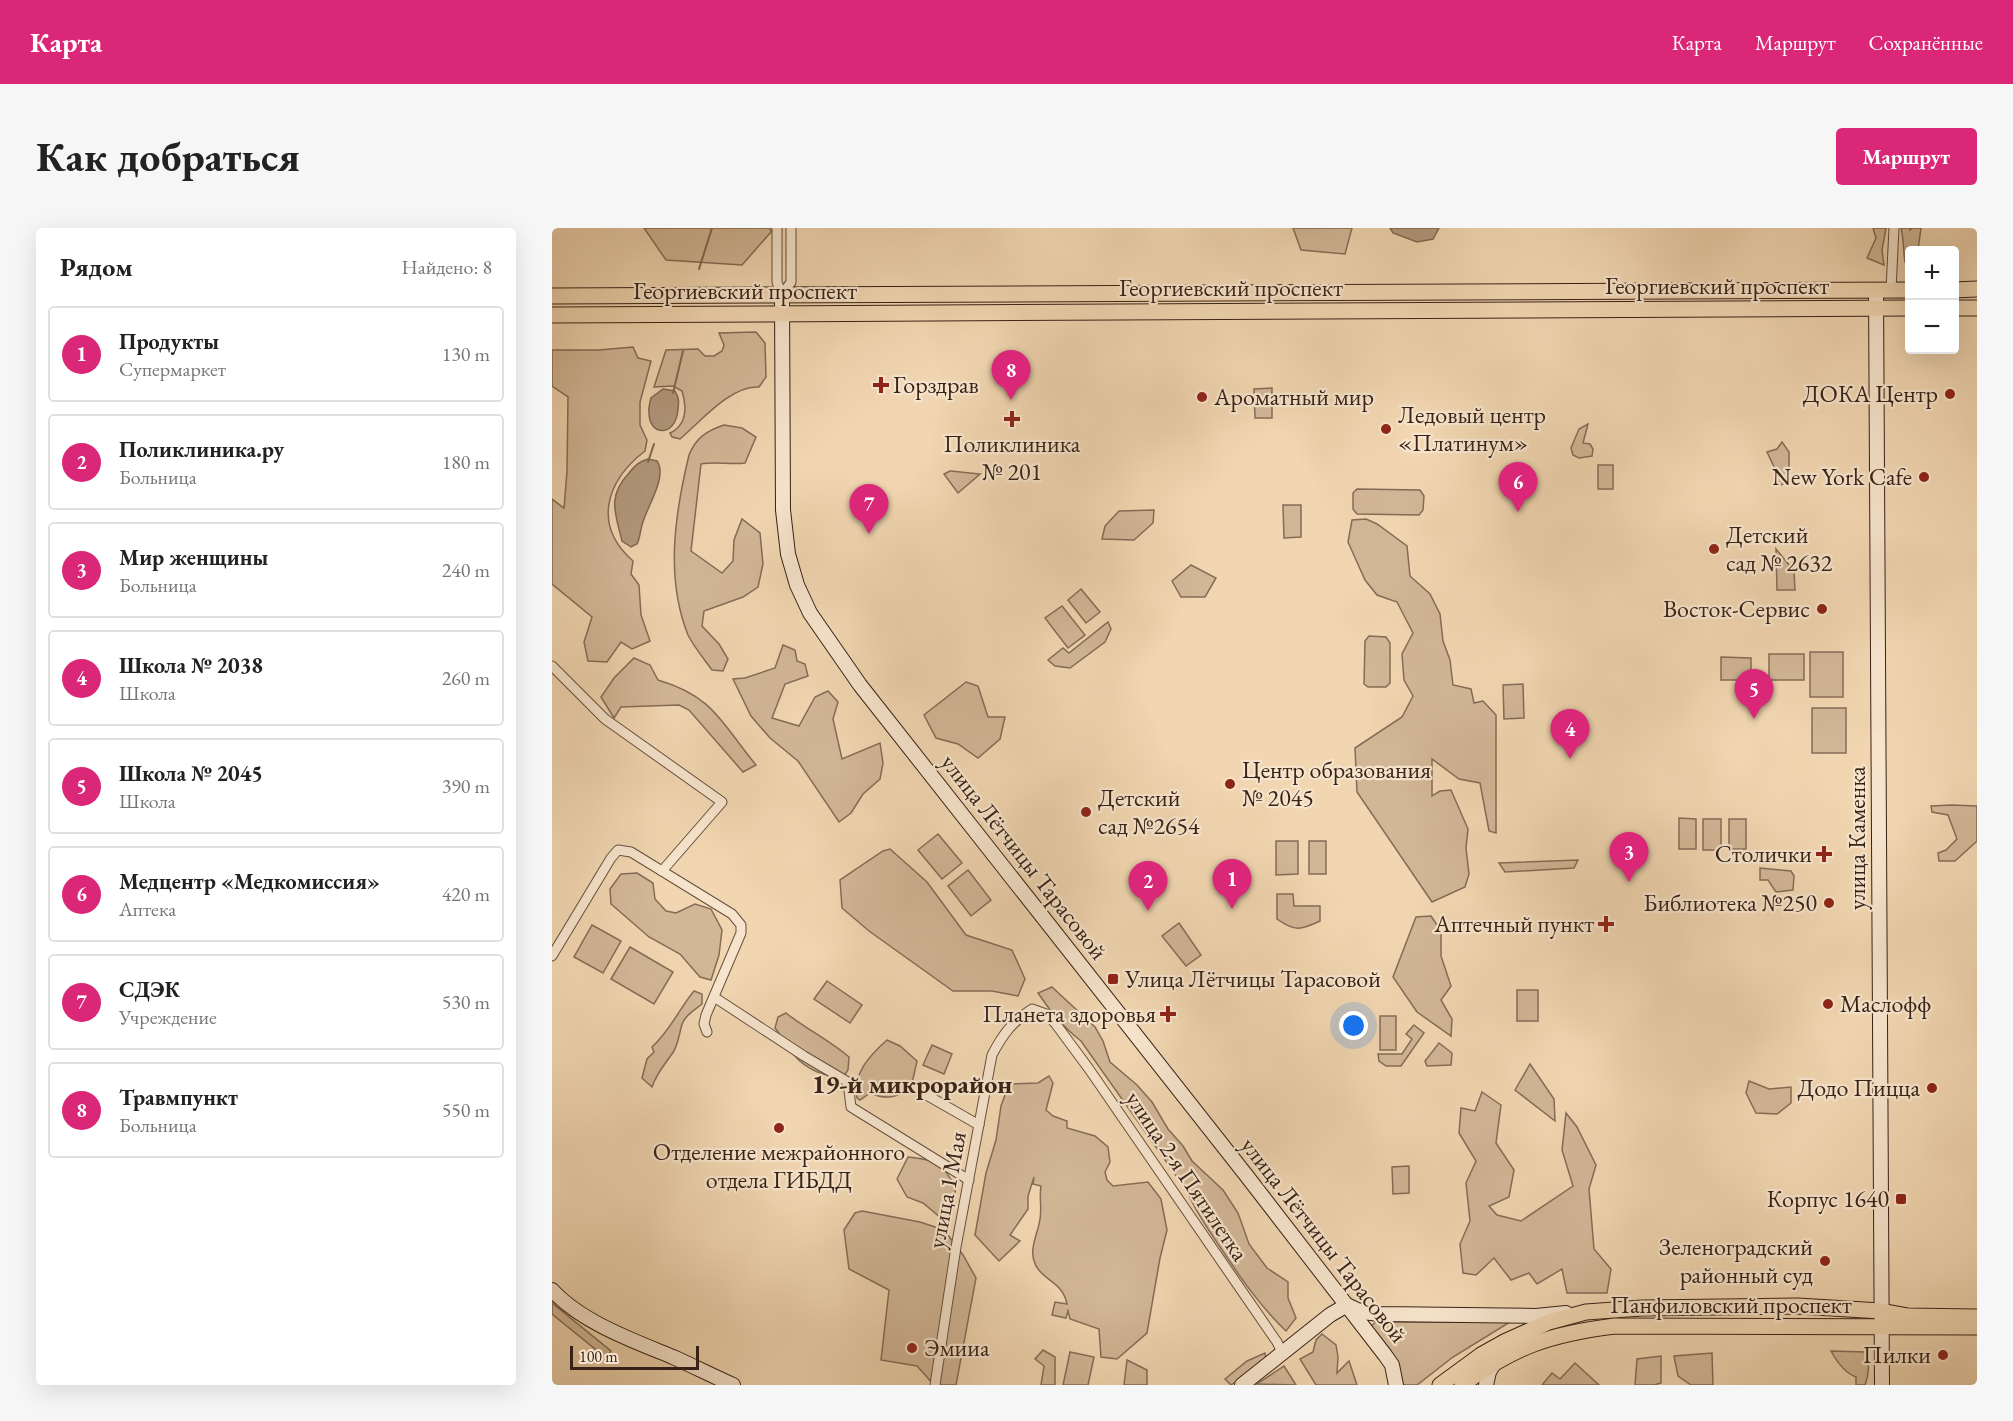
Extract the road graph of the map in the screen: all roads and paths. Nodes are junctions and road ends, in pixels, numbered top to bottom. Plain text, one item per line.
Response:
1 (777, 228) edge
2 (791, 228) edge
3 (1894, 228) edge
4 (1977, 289) edge
5 (1884, 290) junction
6 (1905, 290) edge
7 (1959, 290) edge
8 (1728, 291) junction
9 (1523, 292) junction
10 (782, 295) junction
11 (552, 296) edge
12 (1728, 308) junction
13 (1876, 308) junction
14 (1905, 308) edge
15 (1959, 308) edge
16 (1977, 308) edge
17 (1522, 309) junction
18 (782, 313) junction
19 (552, 315) edge
20 (552, 666) edge
21 (662, 871) junction
22 (552, 956) edge
23 (714, 998) junction
24 (1055, 1023) joint
25 (707, 1032) dead end
26 (916, 1089) dead end
27 (979, 1125) junction
28 (969, 1180) junction
29 (552, 1290) edge
30 (1347, 1305) junction
31 (1881, 1311) junction
32 (1587, 1312) junction
33 (1977, 1317) edge
34 (1977, 1327) edge
35 (1882, 1328) junction
36 (1283, 1354) junction
37 (1495, 1362) junction
38 (732, 1385) edge
39 (935, 1385) edge
40 (1242, 1385) edge
41 (1396, 1385) edge
42 (1440, 1385) edge
43 (1462, 1385) edge
44 (1486, 1385) edge
45 (1882, 1385) edge

1 - 10 street
2 - 10 street
3 - 5 street
4 - 7 main road
5 - 6 main road, Георгиевский проспект
5 - 8 main road, Георгиевский проспект
5 - 13 main road, улица Каменка
8 - 9 main road, Георгиевский проспект
8 - 12 street
9 - 10 main road, Георгиевский проспект
9 - 17 street
10 - 11 main road, Георгиевский проспект
10 - 18 main road, улица Лётчицы Тарасовой
12 - 13 main road, Георгиевский проспект
12 - 17 main road, Георгиевский проспект
13 - 14 main road, Георгиевский проспект
13 - 31 main road, улица Каменка
15 - 16 main road
17 - 18 main road, Георгиевский проспект
18 - 19 main road, Георгиевский проспект
18 - 30 main road, улица Лётчицы Тарасовой
20 - 21 street
21 - 22 street
21 - 23 street
23 - 25 street
23 - 28 street
24 - 27 street, улица 1 Мая
24 - 36 street, улица 2-я Пятилетка
26 - 27 street
27 - 28 street, улица 1 Мая
28 - 39 street, улица 1 Мая
29 - 38 main road
30 - 32 main road
30 - 36 main road
30 - 41 main road, улица Лётчицы Тарасовой
31 - 32 main road, Панфиловский проспект
31 - 33 main road, Панфиловский проспект
31 - 35 main road, улица Каменка
32 - 42 main road, Панфиловский проспект
34 - 35 main road, Панфиловский проспект
35 - 37 main road, Панфиловский проспект
35 - 45 main road, улица Каменка
36 - 40 main road
37 - 43 main road, Панфиловский проспект
37 - 44 main road

